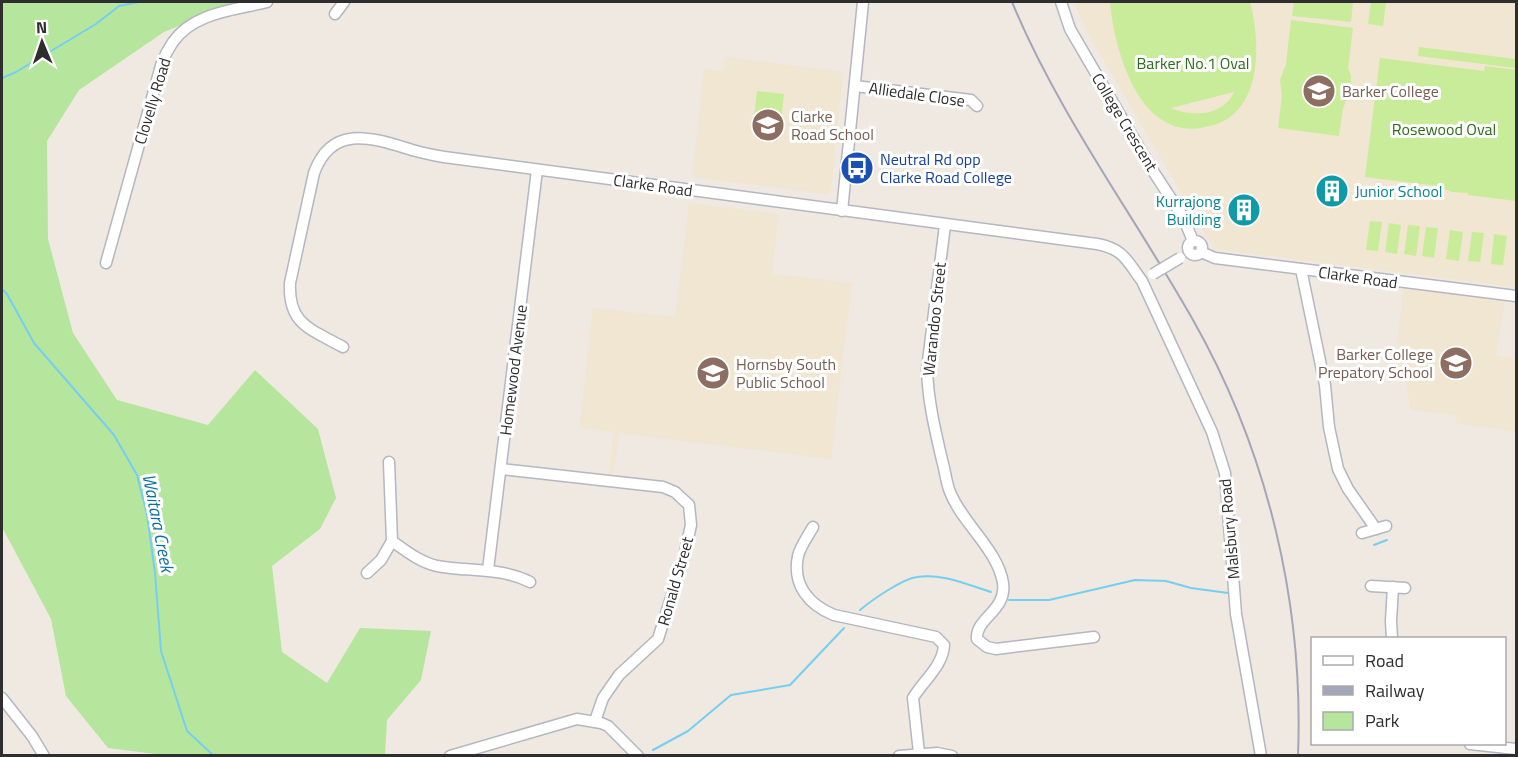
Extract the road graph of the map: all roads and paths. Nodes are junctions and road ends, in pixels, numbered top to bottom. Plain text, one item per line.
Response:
1 (267, 2) edge
2 (344, 2) edge
3 (863, 2) edge
4 (1060, 2) edge
5 (335, 14) dead end
6 (855, 86) junction
7 (977, 106) dead end
8 (537, 170) junction
9 (842, 211) junction
10 (945, 225) junction
11 (1193, 241) junction
12 (1201, 252) junction
13 (1184, 255) junction
14 (106, 263) dead end
15 (1301, 269) junction
16 (1142, 281) junction
17 (1516, 296) edge
18 (344, 347) dead end
19 (389, 462) dead end
20 (501, 469) junction
21 (813, 527) dead end
22 (1362, 532) dead end
23 (392, 541) junction
24 (488, 570) junction
25 (367, 573) dead end
26 (530, 582) dead end
27 (1371, 586) dead end
28 (1393, 587) junction
29 (1404, 588) dead end
30 (1094, 637) dead end
31 (1392, 637) edge
32 (2, 698) edge
33 (595, 721) junction
34 (1479, 745) edge
35 (1516, 749) edge
36 (918, 753) junction
37 (44, 756) edge
38 (450, 756) edge
39 (638, 756) edge
40 (899, 756) edge
41 (952, 756) edge
42 (1262, 756) edge

1 - 14 street, Clovelly Road
2 - 5 street
3 - 6 street
4 - 11 street, College Crescent
6 - 7 street, Alliedale Close
6 - 9 street
8 - 9 street, Clarke Road
8 - 18 street, Clarke Road
8 - 20 street, Homewood Avenue
9 - 10 street, Clarke Road
10 - 16 street, Clarke Road
10 - 30 street, Warandoo Street
11 - 12 street, College Crescent
11 - 13 street
12 - 13 street, Clarke Road
12 - 15 street, Clarke Road
13 - 16 street, bridge
15 - 17 street, Clarke Road
15 - 22 street
16 - 42 street, Malsbury Road
19 - 23 street
20 - 24 street, Homewood Avenue
20 - 33 street, Ronald Street
21 - 36 street
23 - 24 street
23 - 25 street
24 - 26 street
27 - 28 street
28 - 29 street
28 - 31 street
32 - 37 street
33 - 38 street
33 - 39 street
34 - 35 street
36 - 40 street
36 - 41 street

